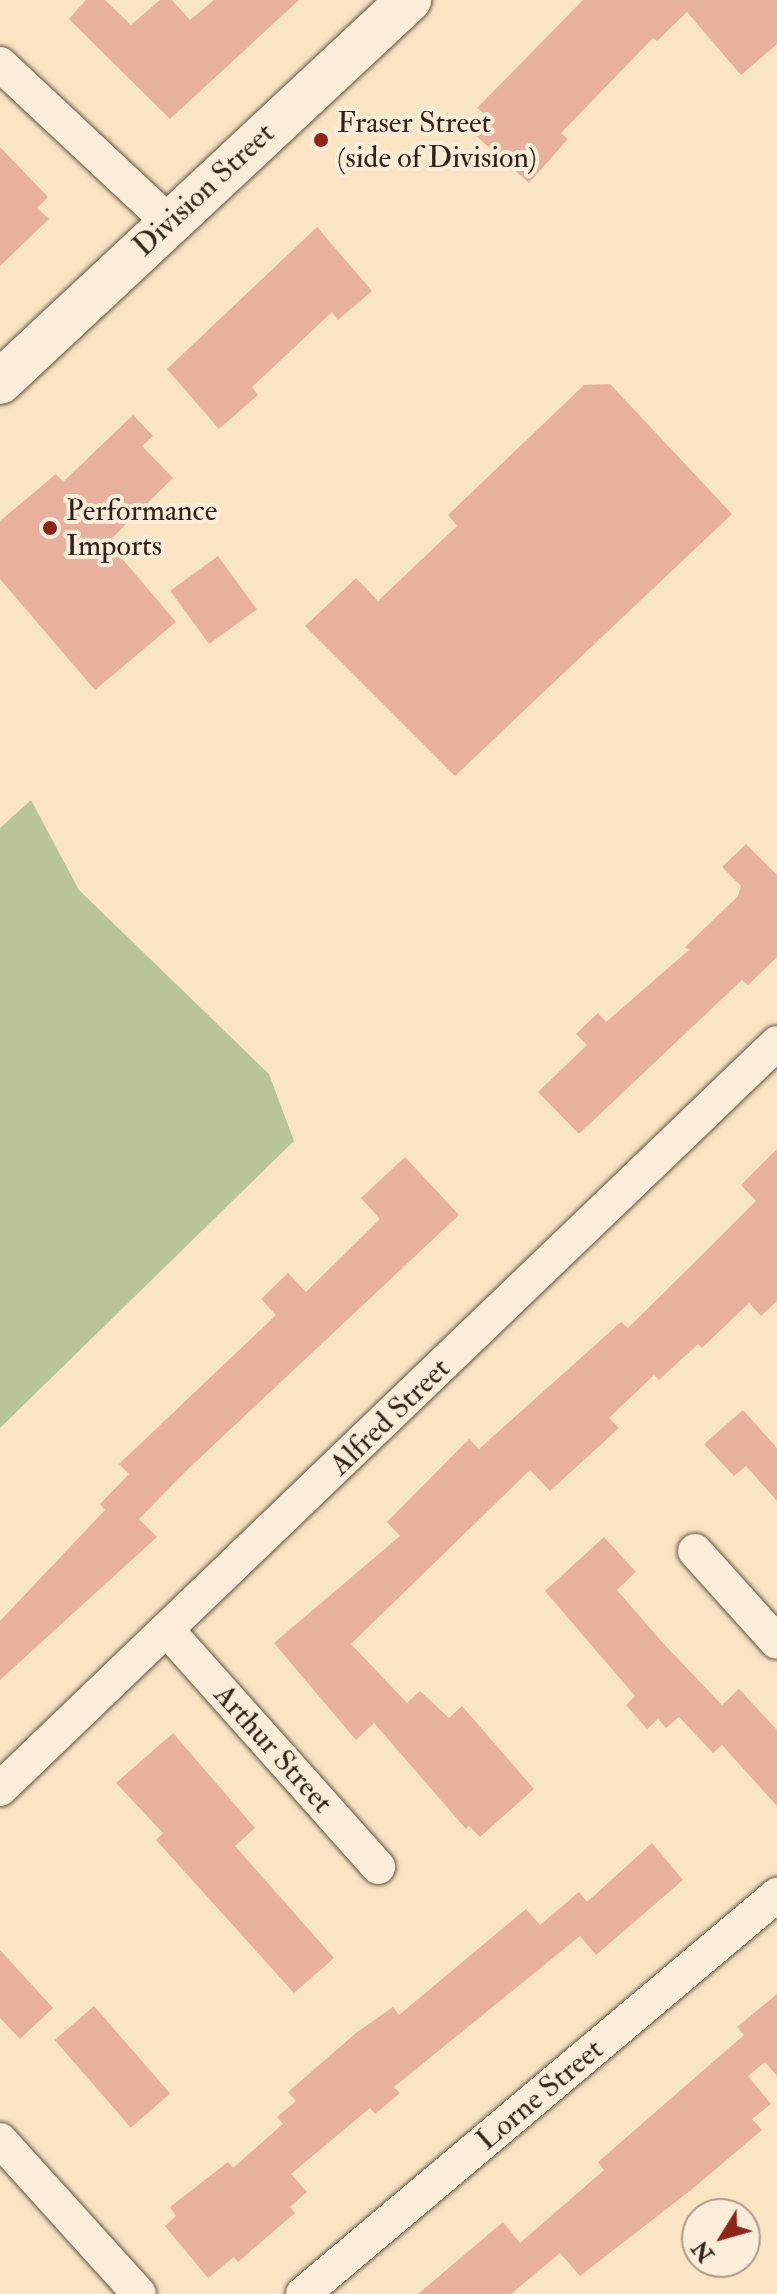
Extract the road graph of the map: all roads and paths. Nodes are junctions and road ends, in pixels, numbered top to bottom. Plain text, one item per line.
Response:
1 (409, 0) edge
2 (0, 64) edge
3 (169, 222) junction
4 (0, 382) edge
5 (777, 1043) edge
6 (695, 1551) dead end
7 (168, 1631) junction
8 (777, 1642) edge
9 (0, 1789) edge
10 (378, 1867) dead end
11 (777, 1895) edge
12 (0, 2140) edge
13 (139, 2294) edge
14 (303, 2294) edge

1 - 3 main road, Division Street
2 - 3 street
3 - 4 main road, Division Street
5 - 7 street, Alfred Street
6 - 8 street
7 - 9 street, Alfred Street
7 - 10 street, Arthur Street
11 - 14 street, Lorne Street
12 - 13 street

